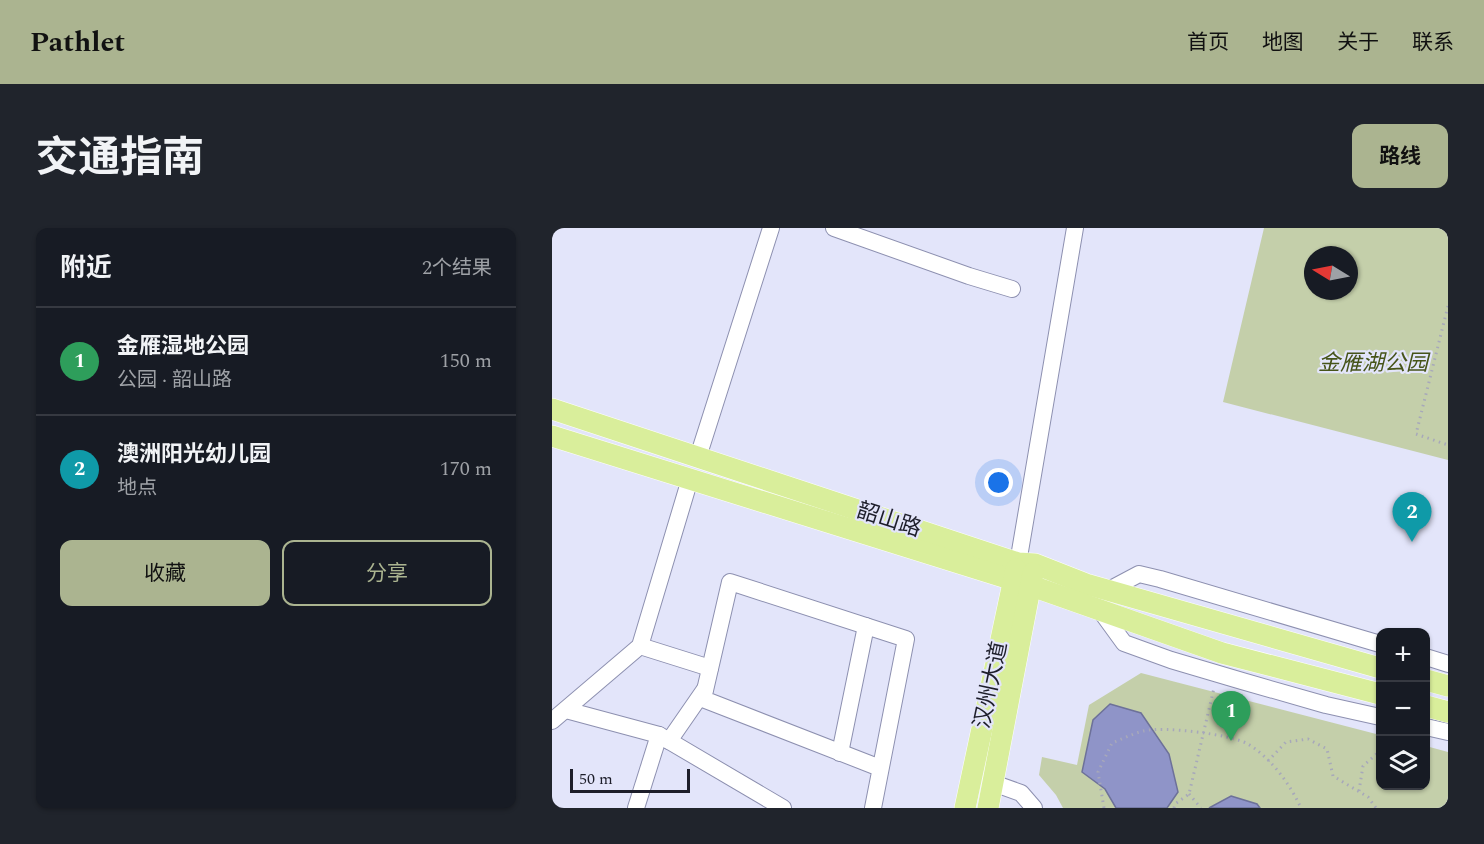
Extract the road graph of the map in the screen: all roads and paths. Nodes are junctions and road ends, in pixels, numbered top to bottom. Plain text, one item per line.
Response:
1 (771, 228) edge
2 (834, 228) edge
3 (1075, 228) edge
4 (1012, 289) dead end
5 (1448, 306) edge
6 (552, 409) edge
7 (552, 436) edge
8 (1448, 445) edge
9 (698, 457) junction
10 (690, 479) junction
11 (1024, 573) junction
12 (1104, 600) junction
13 (866, 626) junction
14 (1376, 643) edge
15 (640, 646) junction
16 (1430, 659) edge
17 (1448, 664) edge
18 (1376, 667) edge
19 (710, 668) junction
20 (1217, 674) junction
21 (1430, 681) edge
22 (1448, 686) edge
23 (705, 688) junction
24 (1376, 693) edge
25 (1430, 707) edge
26 (566, 710) junction
27 (1448, 712) edge
28 (1376, 716) edge
29 (552, 721) edge
30 (1430, 728) edge
31 (1448, 732) edge
32 (1203, 733) junction
33 (664, 738) junction
34 (840, 753) junction
35 (1376, 755) edge
36 (1268, 761) junction
37 (880, 768) junction
38 (993, 783) junction
39 (1359, 791) junction
40 (1189, 794) junction
41 (636, 808) edge
42 (783, 808) edge
43 (873, 808) edge
44 (965, 808) edge
45 (988, 808) edge
46 (1034, 808) edge
47 (1104, 808) edge
48 (1174, 808) edge
49 (1201, 808) edge
50 (1301, 808) edge
51 (1376, 808) edge

1 - 9 street
2 - 4 street
3 - 11 street
5 - 8 path
6 - 9 main road, 韶山路
7 - 10 main road, 韶山路
9 - 11 main road, 韶山路
10 - 11 main road, 韶山路
10 - 15 street
11 - 12 main road, 韶山路
11 - 38 main road, 汉州大道
11 - 44 main road, 汉州大道
12 - 14 street
12 - 18 main road, 韶山路
12 - 20 street
12 - 24 main road, 韶山路
13 - 19 street
13 - 34 street
13 - 37 street
15 - 19 street
15 - 26 street
16 - 17 street
19 - 23 street
20 - 28 street
20 - 32 path
21 - 22 main road
23 - 33 street
23 - 34 street
25 - 27 main road
26 - 29 street
26 - 33 street
30 - 31 street
32 - 36 path
32 - 40 path
32 - 47 path
33 - 41 street
33 - 42 street
34 - 37 street
35 - 39 path
36 - 39 path
36 - 50 path
37 - 43 street
38 - 45 main road, 汉州大道
38 - 46 street
39 - 51 path
40 - 48 path
40 - 49 path

